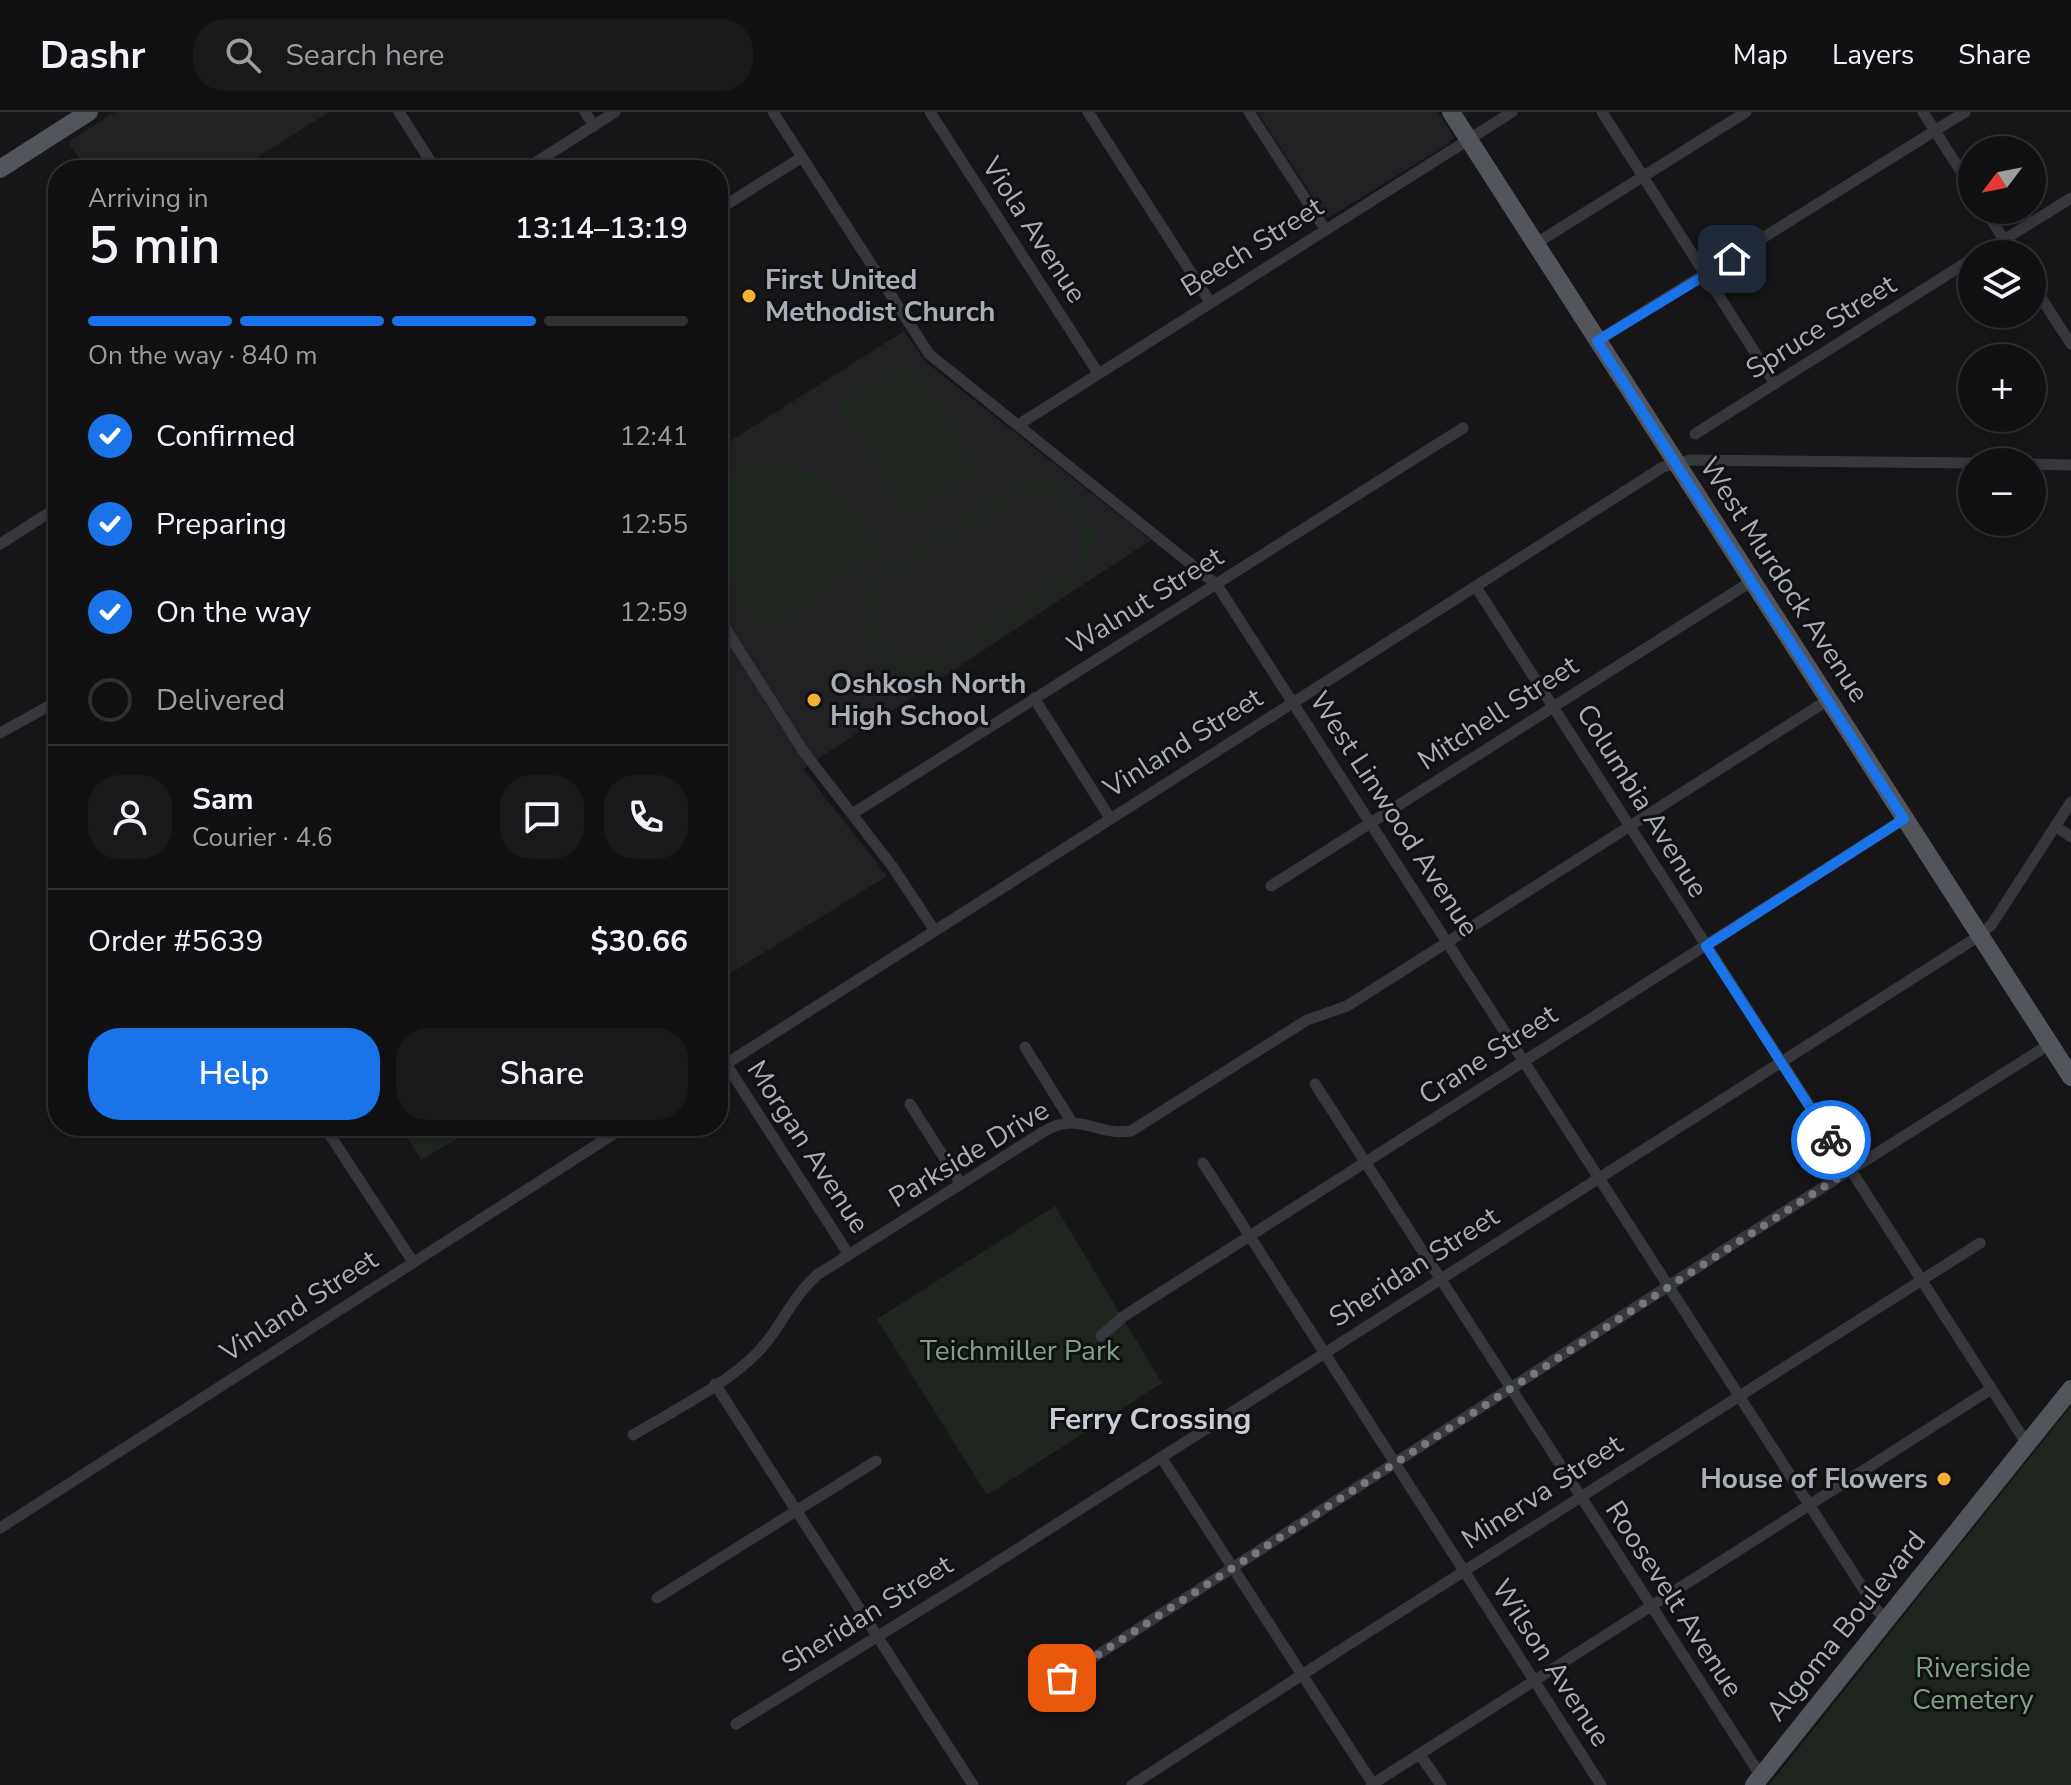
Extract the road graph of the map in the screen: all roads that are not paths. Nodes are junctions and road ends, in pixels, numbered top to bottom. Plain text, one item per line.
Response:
1 (89, 112) edge
2 (399, 112) edge
3 (585, 112) edge
4 (615, 112) edge
5 (773, 112) edge
6 (930, 112) edge
7 (1088, 112) edge
8 (1249, 112) edge
9 (1451, 112) edge
10 (1512, 112) edge
11 (1602, 112) edge
12 (1746, 112) edge
13 (1923, 112) edge
14 (1965, 112) edge
15 (594, 126) junction
16 (1935, 130) junction
17 (1468, 139) junction
18 (802, 157) junction
19 (430, 160) edge
20 (540, 160) edge
21 (1958, 167) edge
22 (0, 169) edge
23 (1643, 177) junction
24 (2071, 198) edge
25 (728, 204) edge
26 (1994, 224) edge
27 (1325, 229) junction
28 (2004, 239) joint
29 (1535, 244) junction
30 (1958, 268) edge
31 (1706, 275) junction
32 (1210, 302) junction
33 (2046, 306) edge
34 (1597, 341) junction
35 (2071, 344) edge
36 (1098, 373) junction
37 (1775, 384) junction
38 (1018, 425) junction
39 (1463, 428) dead end
40 (1695, 434) dead end
41 (1958, 463) edge
42 (1676, 464) junction
43 (2046, 464) edge
44 (2071, 465) edge
45 (48, 513) edge
46 (0, 544) edge
47 (1752, 581) junction
48 (1217, 585) junction
49 (1476, 587) junction
50 (728, 633) edge
51 (1034, 698) junction
52 (1828, 700) junction
53 (1293, 702) junction
54 (1553, 705) junction
55 (48, 711) edge
56 (0, 733) edge
57 (2071, 802) edge
58 (852, 814) junction
59 (1110, 818) junction
60 (1904, 819) junction
61 (1371, 823) junction
62 (1629, 826) junction
63 (2055, 826) junction
64 (2071, 837) edge
65 (1271, 886) dead end
66 (935, 931) junction
67 (1979, 936) junction
68 (1447, 942) junction
69 (1706, 946) junction
70 (2050, 1044) junction
71 (1025, 1047) dead end
72 (1524, 1060) junction
73 (1781, 1060) junction
74 (728, 1062) edge
75 (728, 1075) edge
76 (2071, 1077) edge
77 (1315, 1084) dead end
78 (910, 1104) dead end
79 (1071, 1121) junction
80 (331, 1136) edge
81 (610, 1136) edge
82 (1365, 1162) junction
83 (1203, 1163) dead end
84 (1850, 1170) junction
85 (1599, 1176) junction
86 (961, 1184) junction
87 (1248, 1237) junction
88 (1980, 1243) dead end
89 (849, 1255) junction
90 (413, 1262) junction
91 (1440, 1279) junction
92 (1920, 1281) junction
93 (1669, 1286) junction
94 (1101, 1336) dead end
95 (1324, 1353) junction
96 (715, 1384) junction
97 (1510, 1388) junction
98 (1991, 1389) junction
99 (2071, 1389) edge
100 (1739, 1396) junction
101 (633, 1435) dead end
102 (2027, 1444) junction
103 (1161, 1457) junction
104 (876, 1461) dead end
105 (1394, 1463) junction
106 (1580, 1496) junction
107 (1809, 1503) junction
108 (798, 1510) junction
109 (0, 1528) edge
110 (1233, 1566) junction
111 (1463, 1572) junction
112 (657, 1598) dead end
113 (1650, 1606) junction
114 (1887, 1620) junction
115 (877, 1636) junction
116 (1303, 1675) junction
117 (1062, 1678) dead end
118 (1534, 1681) junction
119 (736, 1724) dead end
120 (1420, 1755) junction
121 (1757, 1780) edge
122 (1372, 1784) edge
123 (973, 1785) edge
124 (1132, 1785) edge
125 (1441, 1785) edge
126 (1601, 1785) edge

1 - 22 main road
2 - 19 street
3 - 15 street
4 - 15 street
5 - 18 street, West Linwood Avenue
6 - 36 street, Viola Avenue
7 - 32 street
8 - 27 street
9 - 17 main road, West Murdock Avenue
10 - 17 street, Beech Street
11 - 23 street
12 - 23 street
13 - 16 street
14 - 16 street
15 - 20 street
16 - 21 street
16 - 31 street
17 - 27 street, Beech Street
17 - 29 main road, West Murdock Avenue
18 - 25 street
18 - 38 street, West Linwood Avenue
23 - 29 street
23 - 31 street
24 - 28 street
26 - 28 street
27 - 32 street, Beech Street
29 - 34 main road, West Murdock Avenue
30 - 37 street, Spruce Street
31 - 34 street
31 - 37 street
32 - 36 street, Beech Street
33 - 35 street
34 - 42 main road, West Murdock Avenue
36 - 38 street, Beech Street
37 - 40 street, Spruce Street
38 - 48 street, West Linwood Avenue
39 - 48 street, Walnut Street
41 - 42 street
42 - 47 main road, West Murdock Avenue
42 - 49 street, Vinland Street
43 - 44 street
45 - 46 street
47 - 52 main road, West Murdock Avenue
47 - 54 street, Mitchell Street
48 - 51 street, Walnut Street
48 - 53 street, West Linwood Avenue
49 - 53 street, Vinland Street
49 - 54 street, Columbia Avenue
50 - 58 street
51 - 58 street, Walnut Street
51 - 59 street
52 - 60 main road, West Murdock Avenue
52 - 62 street, Parkside Drive
53 - 59 street, Vinland Street
53 - 61 street, West Linwood Avenue
54 - 61 street, Mitchell Street
54 - 62 street, Columbia Avenue
55 - 56 street
57 - 63 street, Sheridan Street
58 - 66 street
59 - 66 street, Vinland Street
60 - 67 main road, West Murdock Avenue
60 - 69 street, Crane Street
61 - 65 street, Mitchell Street
61 - 68 street, West Linwood Avenue
62 - 68 street, Parkside Drive
62 - 69 street, Columbia Avenue
63 - 64 street
63 - 67 street, Sheridan Street
66 - 74 street, Vinland Street
67 - 70 main road, West Murdock Avenue
67 - 73 street, Sheridan Street
68 - 72 street, West Linwood Avenue
68 - 79 street, Parkside Drive
69 - 72 street, Crane Street
69 - 73 street, Columbia Avenue
70 - 76 main road, West Murdock Avenue
70 - 84 street
71 - 79 street
72 - 82 street, Crane Street
72 - 85 street, West Linwood Avenue
73 - 84 street, Columbia Avenue
73 - 85 street, Sheridan Street
75 - 89 street, Morgan Avenue
77 - 82 street, Roosevelt Avenue
78 - 86 street
79 - 86 street, Parkside Drive
80 - 90 street
81 - 90 street, Vinland Street
82 - 87 street, Crane Street
82 - 91 street, Roosevelt Avenue
83 - 87 street, Wilson Avenue
84 - 92 street, Columbia Avenue
84 - 93 street
85 - 91 street, Sheridan Street
85 - 93 street, West Linwood Avenue
86 - 89 street, Parkside Drive
87 - 94 street, Crane Street
87 - 95 street, Wilson Avenue
88 - 92 street, Minerva Street
89 - 96 street, Parkside Drive
90 - 109 street, Vinland Street
91 - 95 street, Sheridan Street
91 - 97 street, Roosevelt Avenue
92 - 98 street, Columbia Avenue
92 - 100 street, Minerva Street
93 - 97 street
93 - 100 street, West Linwood Avenue
95 - 103 street, Sheridan Street
95 - 105 street, Wilson Avenue
96 - 101 street, Parkside Drive
96 - 108 street
97 - 105 street
97 - 106 street, Roosevelt Avenue
98 - 102 street, Columbia Avenue
98 - 107 street
99 - 102 main road, Algoma Boulevard
100 - 106 street, Minerva Street
100 - 107 street, West Linwood Avenue
102 - 114 main road, Algoma Boulevard
103 - 110 street
103 - 115 street, Sheridan Street
104 - 108 street
105 - 110 street
105 - 111 street, Wilson Avenue
106 - 111 street, Minerva Street
106 - 113 street, Roosevelt Avenue
107 - 113 street
107 - 114 street, West Linwood Avenue
108 - 112 street
108 - 115 street
110 - 116 street
110 - 117 street
111 - 116 street, Minerva Street
111 - 118 street, Wilson Avenue
113 - 118 street
113 - 121 street, Roosevelt Avenue
114 - 121 main road, Algoma Boulevard
115 - 119 street, Sheridan Street
115 - 123 street
116 - 122 street
116 - 124 street, Minerva Street
118 - 120 street
118 - 126 street, Wilson Avenue
120 - 122 street
120 - 125 street

